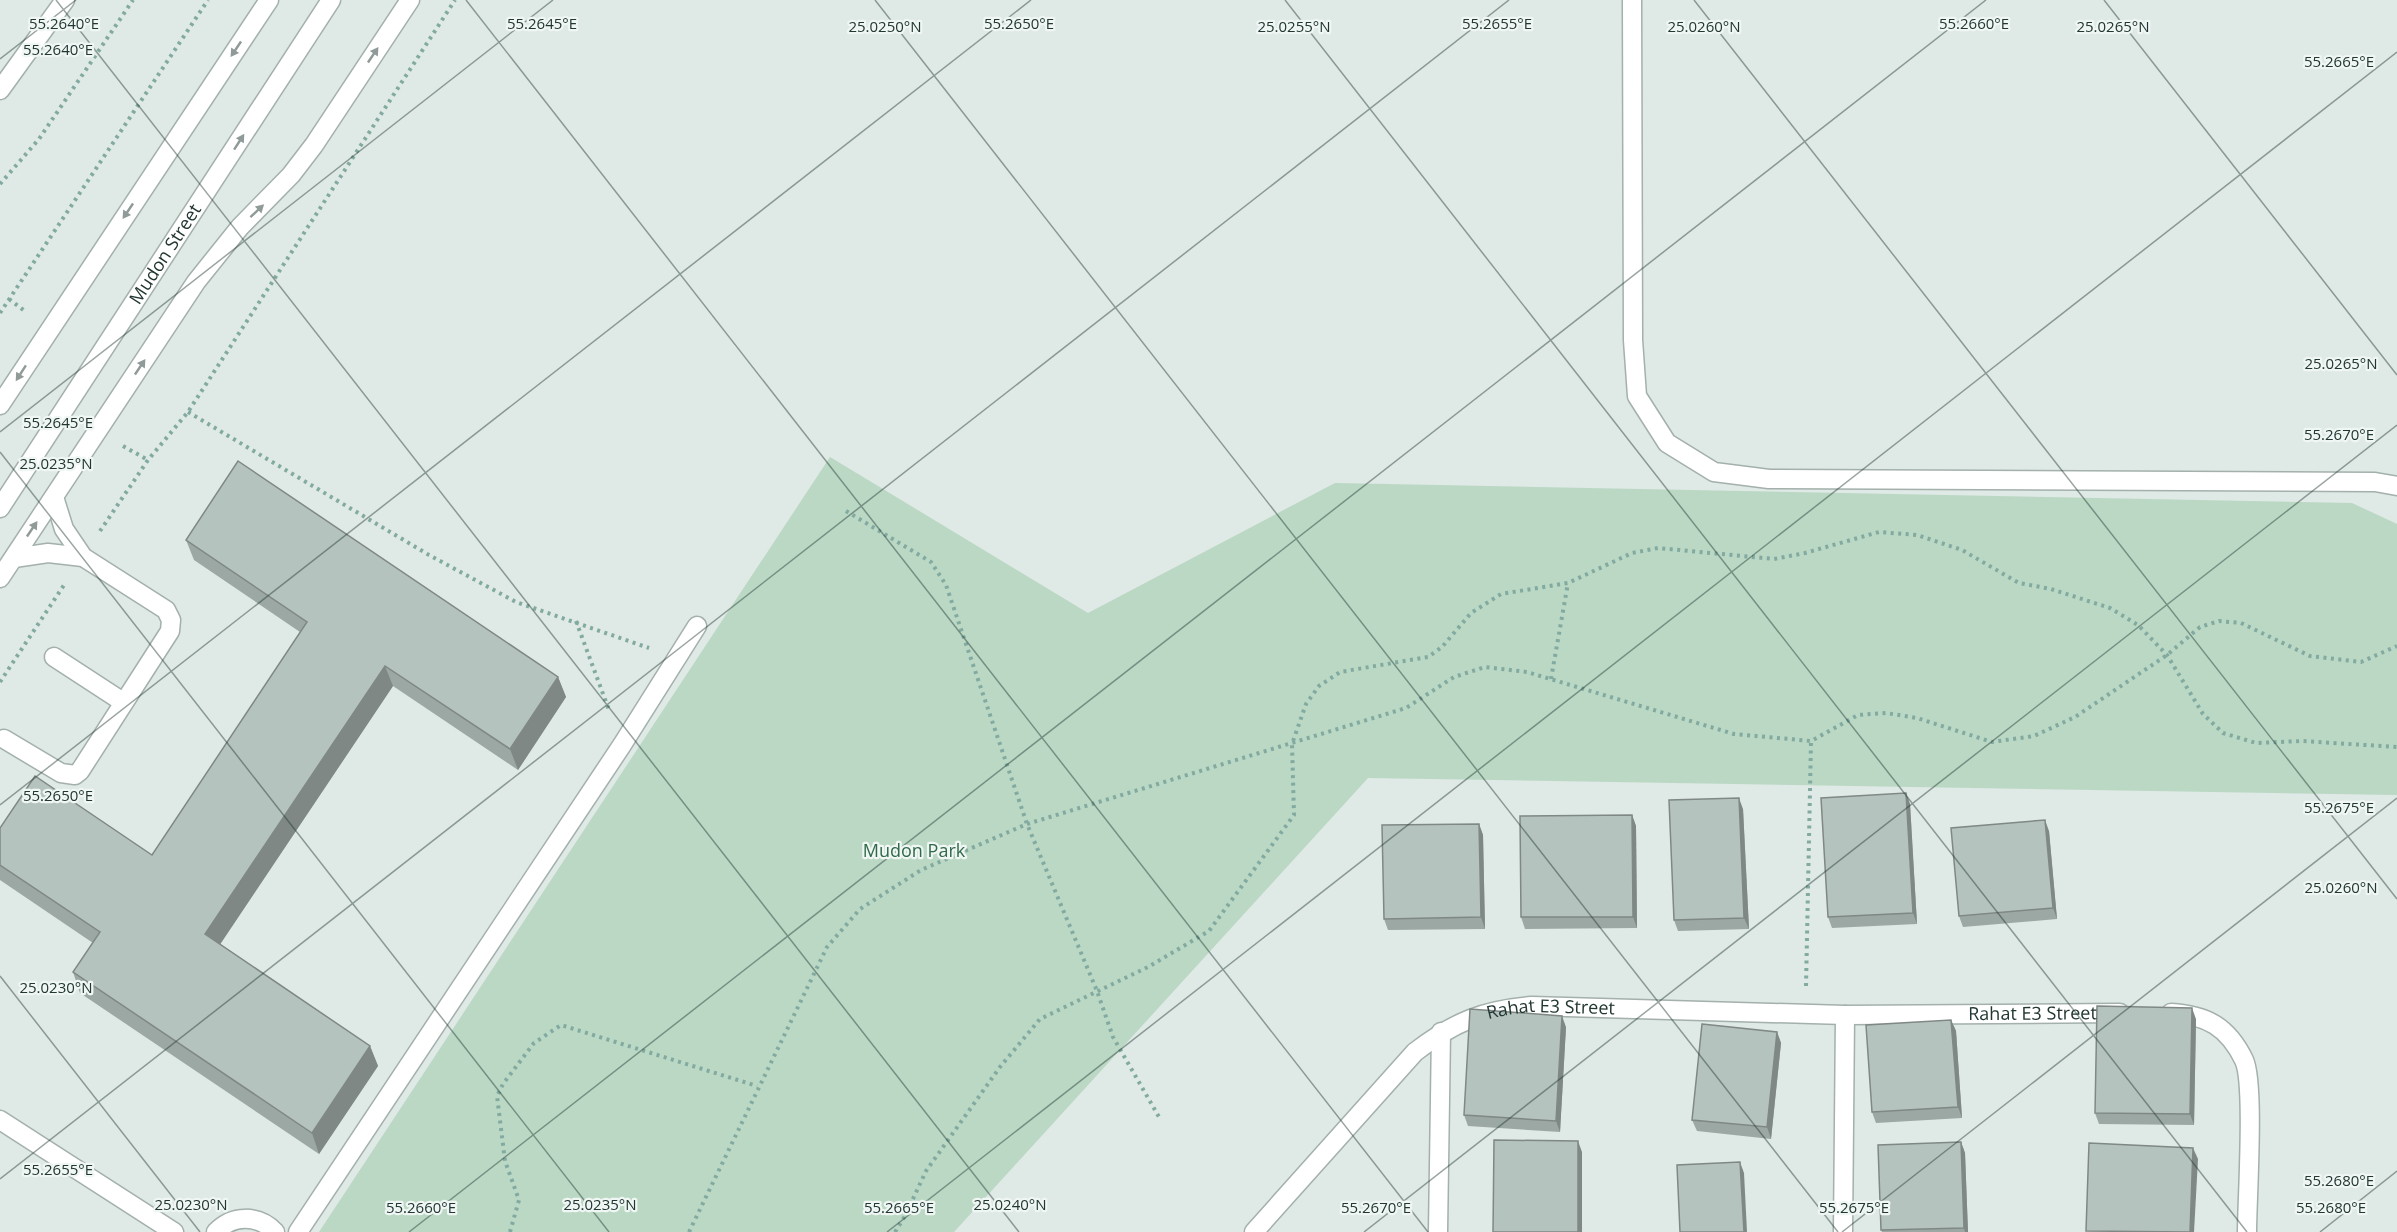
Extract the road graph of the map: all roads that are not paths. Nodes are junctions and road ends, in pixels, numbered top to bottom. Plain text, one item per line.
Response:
1 (65, 0) edge
2 (269, 0) edge
3 (331, 0) edge
4 (410, 0) edge
5 (1632, 0) edge
6 (0, 90) edge
7 (0, 405) edge
8 (2397, 477) edge
9 (2374, 482) junction
10 (2397, 486) edge
11 (54, 497) junction
12 (0, 508) edge
13 (82, 557) junction
14 (14, 558) junction
15 (0, 578) edge
16 (697, 626) dead end
17 (54, 657) dead end
18 (123, 702) junction
19 (4, 739) dead end
20 (2134, 1013) edge
21 (2157, 1013) edge
22 (1845, 1015) junction
23 (1441, 1032) junction
24 (0, 1120) edge
25 (174, 1232) edge
26 (216, 1232) edge
27 (274, 1232) edge
28 (298, 1232) edge
29 (1254, 1232) edge
30 (1438, 1232) edge
31 (1843, 1232) edge
32 (2247, 1232) edge

1 - 6 street
2 -> 7 street
12 -> 3 street, Mudon Street
11 -> 4 street
5 - 9 street
8 - 9 street
9 - 10 street
11 - 13 street
14 -> 11 street
13 - 14 street
13 - 18 street
14 - 15 street
16 - 28 street
17 - 18 street
18 - 19 street
20 - 22 street, Rahat E3 Street
21 - 32 street
22 - 23 street, Rahat E3 Street
22 - 31 street
23 - 29 street, Rahat E3 Street
23 - 30 street
24 - 25 street
26 - 27 street

